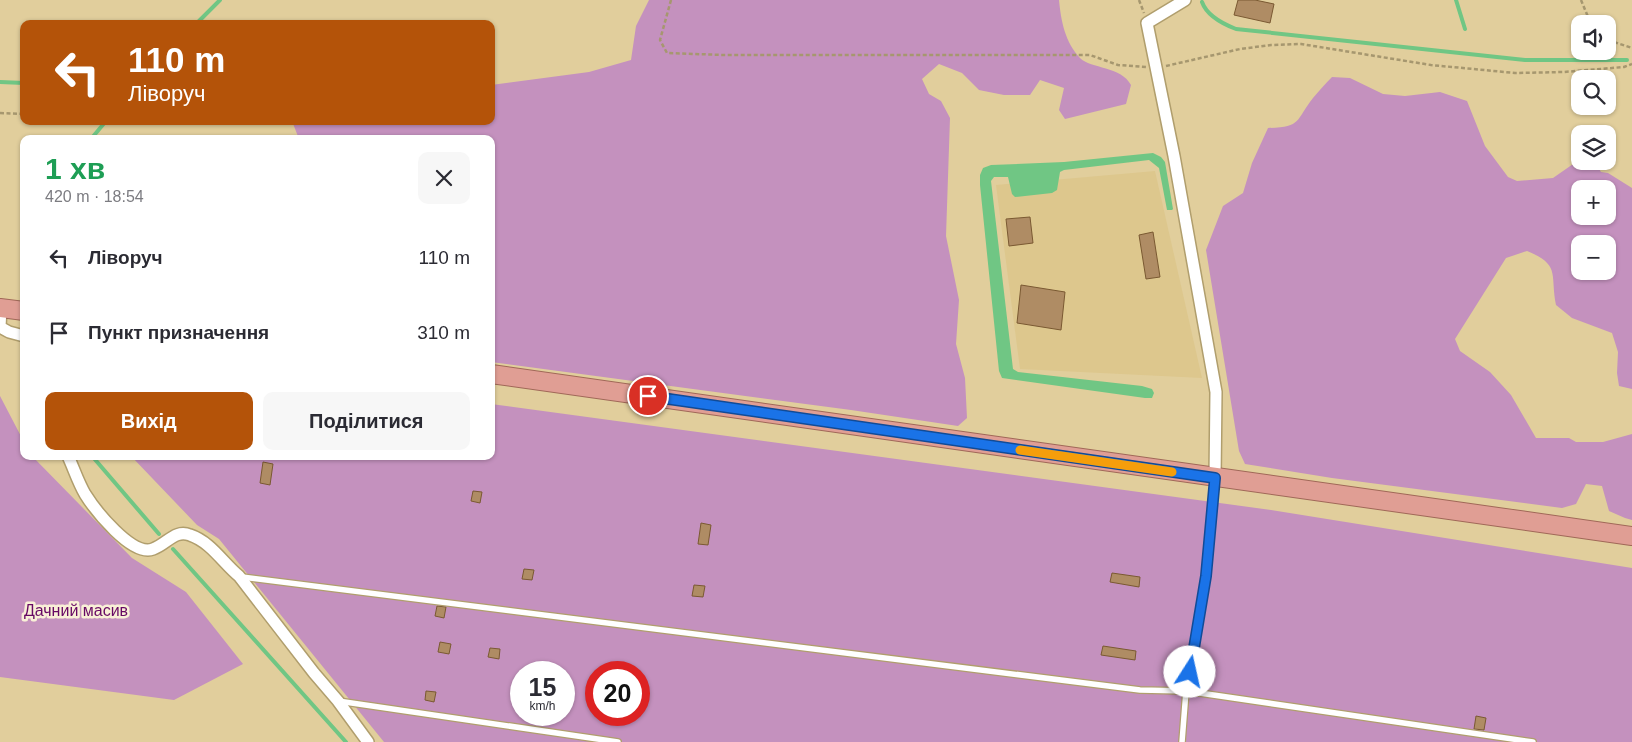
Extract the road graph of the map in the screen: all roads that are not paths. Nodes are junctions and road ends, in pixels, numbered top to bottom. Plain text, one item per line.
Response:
1 (1185, 0) edge
2 (0, 308) edge
3 (20, 311) edge
4 (20, 335) edge
5 (495, 375) edge
6 (70, 460) edge
7 (1215, 478) junction
8 (1632, 536) edge
9 (240, 576) junction
10 (1186, 692) junction
11 (338, 701) junction
12 (368, 742) edge
13 (618, 742) edge
14 (1182, 742) edge
15 (1533, 742) edge

1 - 7 street
2 - 3 highway
2 - 4 street
5 - 7 highway
6 - 9 street
7 - 8 highway
7 - 10 lane
9 - 10 lane
9 - 11 street
10 - 14 lane
10 - 15 lane
11 - 12 street
11 - 13 lane

